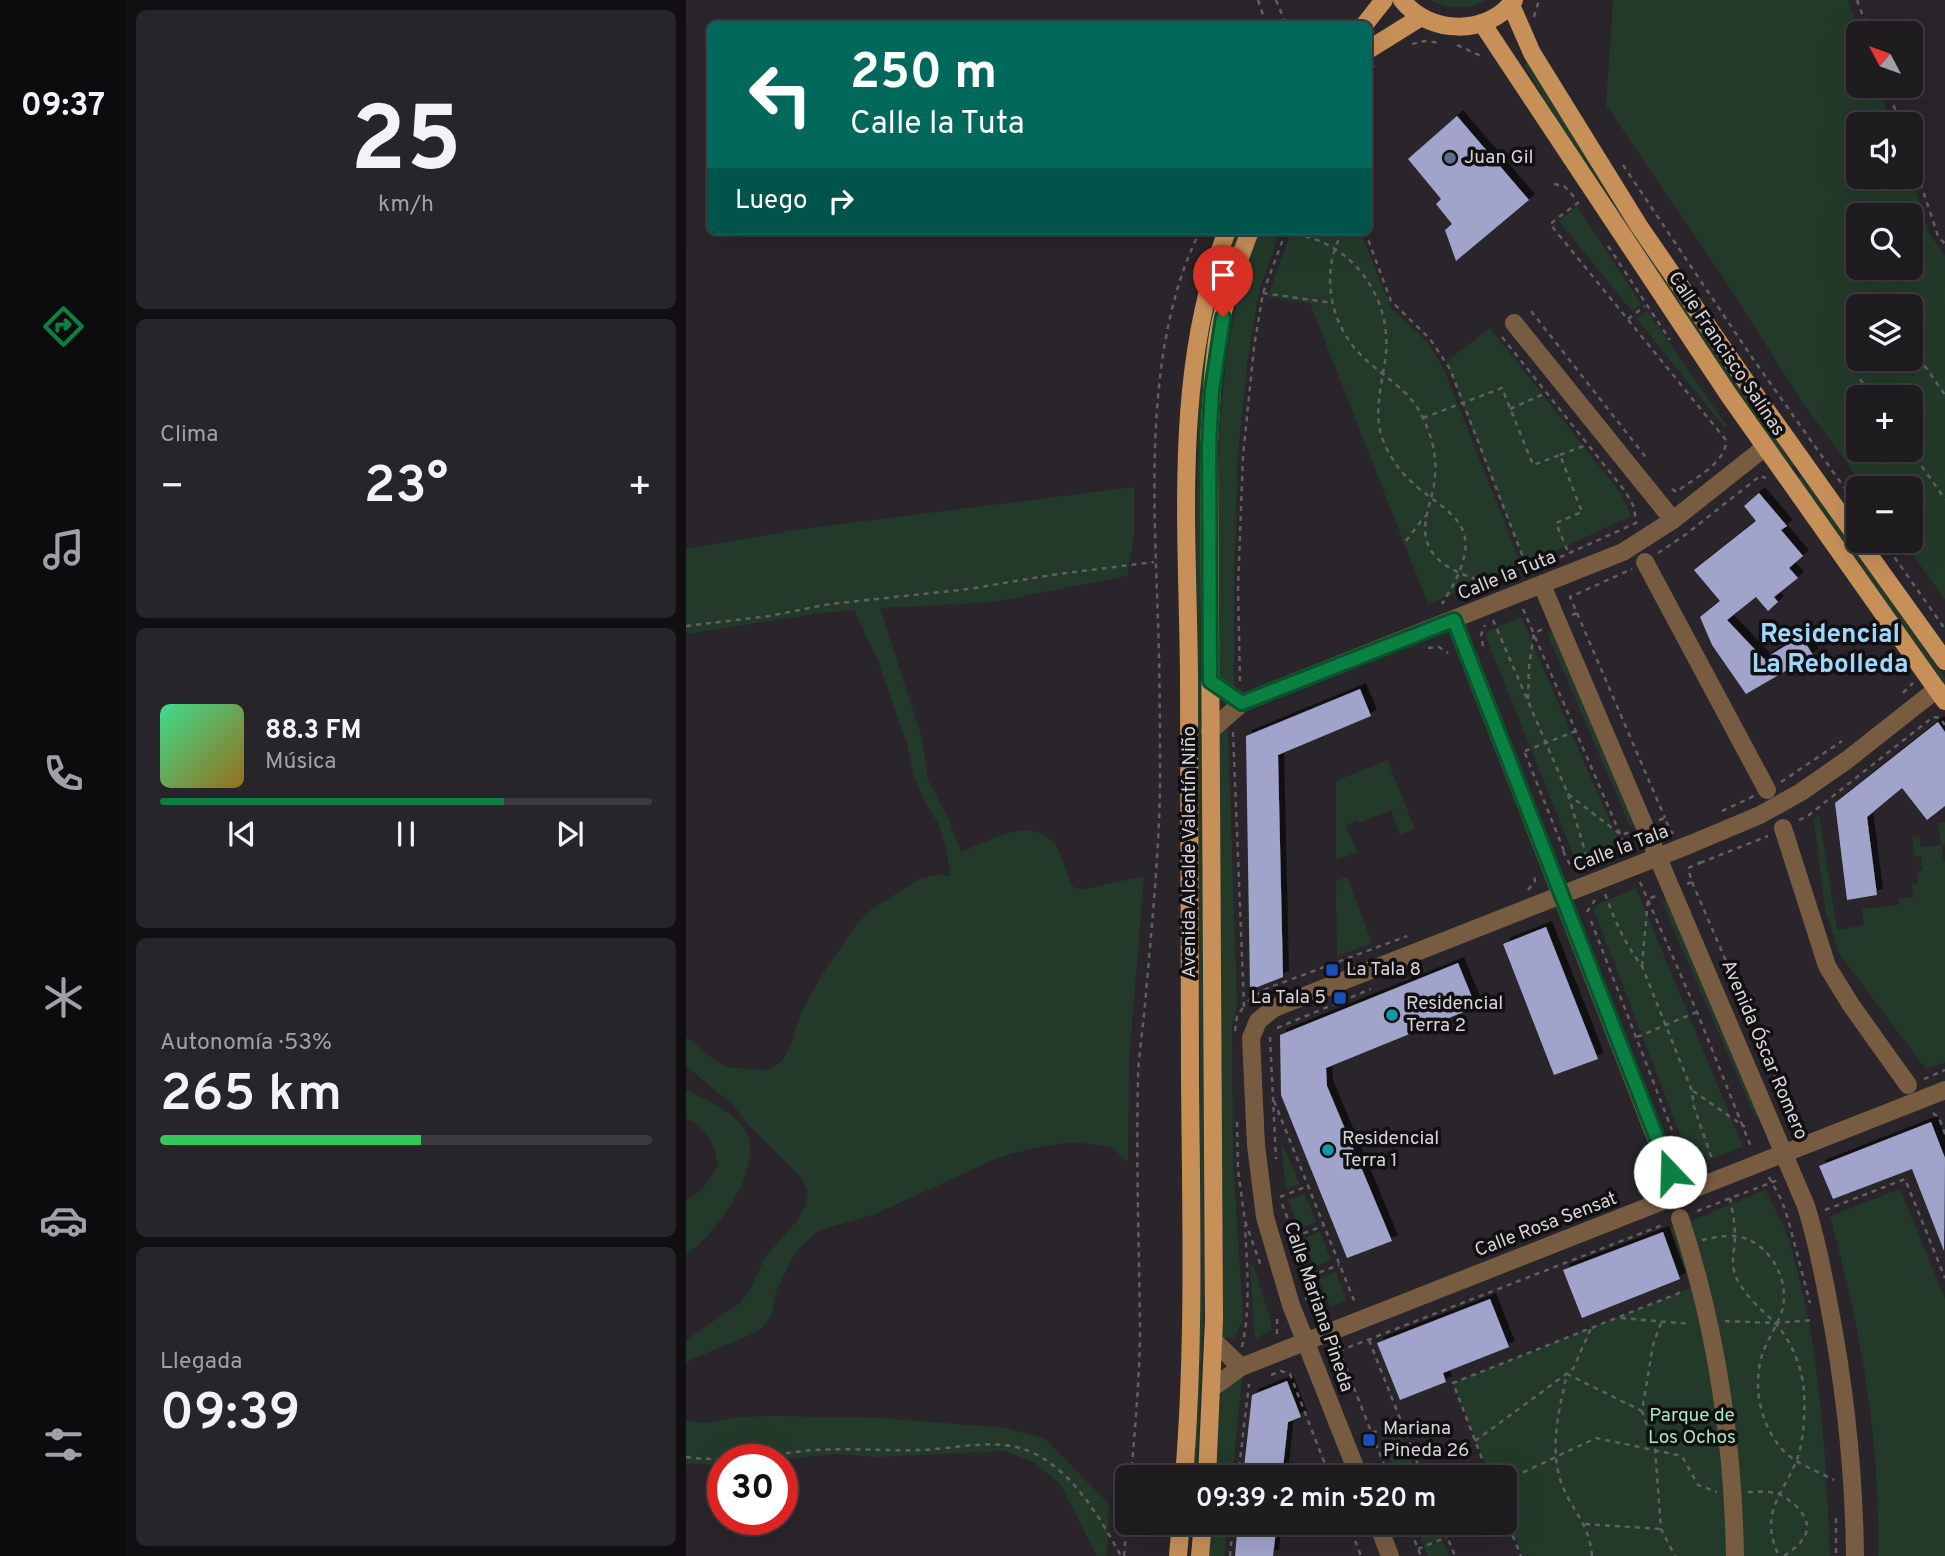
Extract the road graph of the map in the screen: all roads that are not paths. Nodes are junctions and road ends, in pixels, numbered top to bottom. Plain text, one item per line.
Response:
1 (1384, 0) edge
2 (1402, 0) edge
3 (1513, 2) edge
4 (1421, 17) junction
5 (1367, 21) edge
6 (1482, 23) junction
7 (1372, 55) edge
8 (1225, 235) edge
9 (1249, 235) edge
10 (1508, 330) road end
11 (1764, 448) junction
12 (1673, 520) junction
13 (1846, 522) edge
14 (1868, 553) edge
15 (1645, 562) dead end
16 (1542, 585) junction
17 (1454, 620) junction
18 (1945, 661) edge
19 (1210, 681) junction
20 (1241, 695) junction
21 (1941, 695) edge
22 (1210, 731) junction
23 (1767, 790) road end
24 (1783, 828) road end
25 (1658, 857) junction
26 (1562, 895) junction
27 (1258, 1021) joint
28 (1908, 1085) road end
29 (1945, 1091) edge
30 (1786, 1153) junction
31 (1678, 1195) junction
32 (1680, 1218) road end
33 (1213, 1340) junction
34 (1306, 1342) junction
35 (1247, 1375) junction
36 (1211, 1389) junction
37 (1185, 1465) edge
38 (1208, 1465) edge
39 (1354, 1465) edge
40 (1180, 1535) edge
41 (1202, 1535) edge
42 (1382, 1535) edge
43 (1178, 1556) edge
44 (1200, 1556) edge
45 (1390, 1556) edge
46 (1735, 1556) edge
47 (1855, 1556) edge

1 - 5 main road
2 - 4 main road
3 - 6 main road
3 - 13 main road, Calle Francisco Salinas
4 - 6 main road
4 - 7 main road
6 - 11 main road, Calle Francisco Salinas
8 - 37 main road, Avenida Alcalde Valentín Niño
9 - 19 main road, Avenida Alcalde Valentín Niño
10 - 12 street
11 - 12 street, Calle la Tuta
11 - 21 main road, Calle Francisco Salinas
12 - 16 street, Calle la Tuta
14 - 18 main road, Calle Francisco Salinas
15 - 23 street
16 - 17 street, Calle la Tuta
16 - 25 street, Avenida Óscar Romero
17 - 20 street, Calle la Tuta
17 - 26 street
19 - 20 street
19 - 22 main road, Avenida Alcalde Valentín Niño
20 - 22 street, Calle la Tuta
21 - 25 street, Calle la Tala
22 - 33 main road, Avenida Alcalde Valentín Niño
24 - 28 street
25 - 26 street, Calle la Tala
25 - 30 street, Avenida Óscar Romero
26 - 27 street, Calle la Tala
26 - 31 street
27 - 34 street, Calle Mariana Pineda
29 - 30 street, Calle Rosa Sensat
30 - 31 street, Calle Rosa Sensat
30 - 47 street, Avenida Óscar Romero
31 - 34 street, Calle Rosa Sensat
32 - 46 street
33 - 35 street
33 - 36 main road, Avenida Alcalde Valentín Niño
34 - 35 street, Calle Rosa Sensat
34 - 39 street, Calle Mariana Pineda
35 - 36 street, Calle Rosa Sensat
36 - 38 main road, Avenida Alcalde Valentín Niño
40 - 43 main road
41 - 44 main road
42 - 45 street

